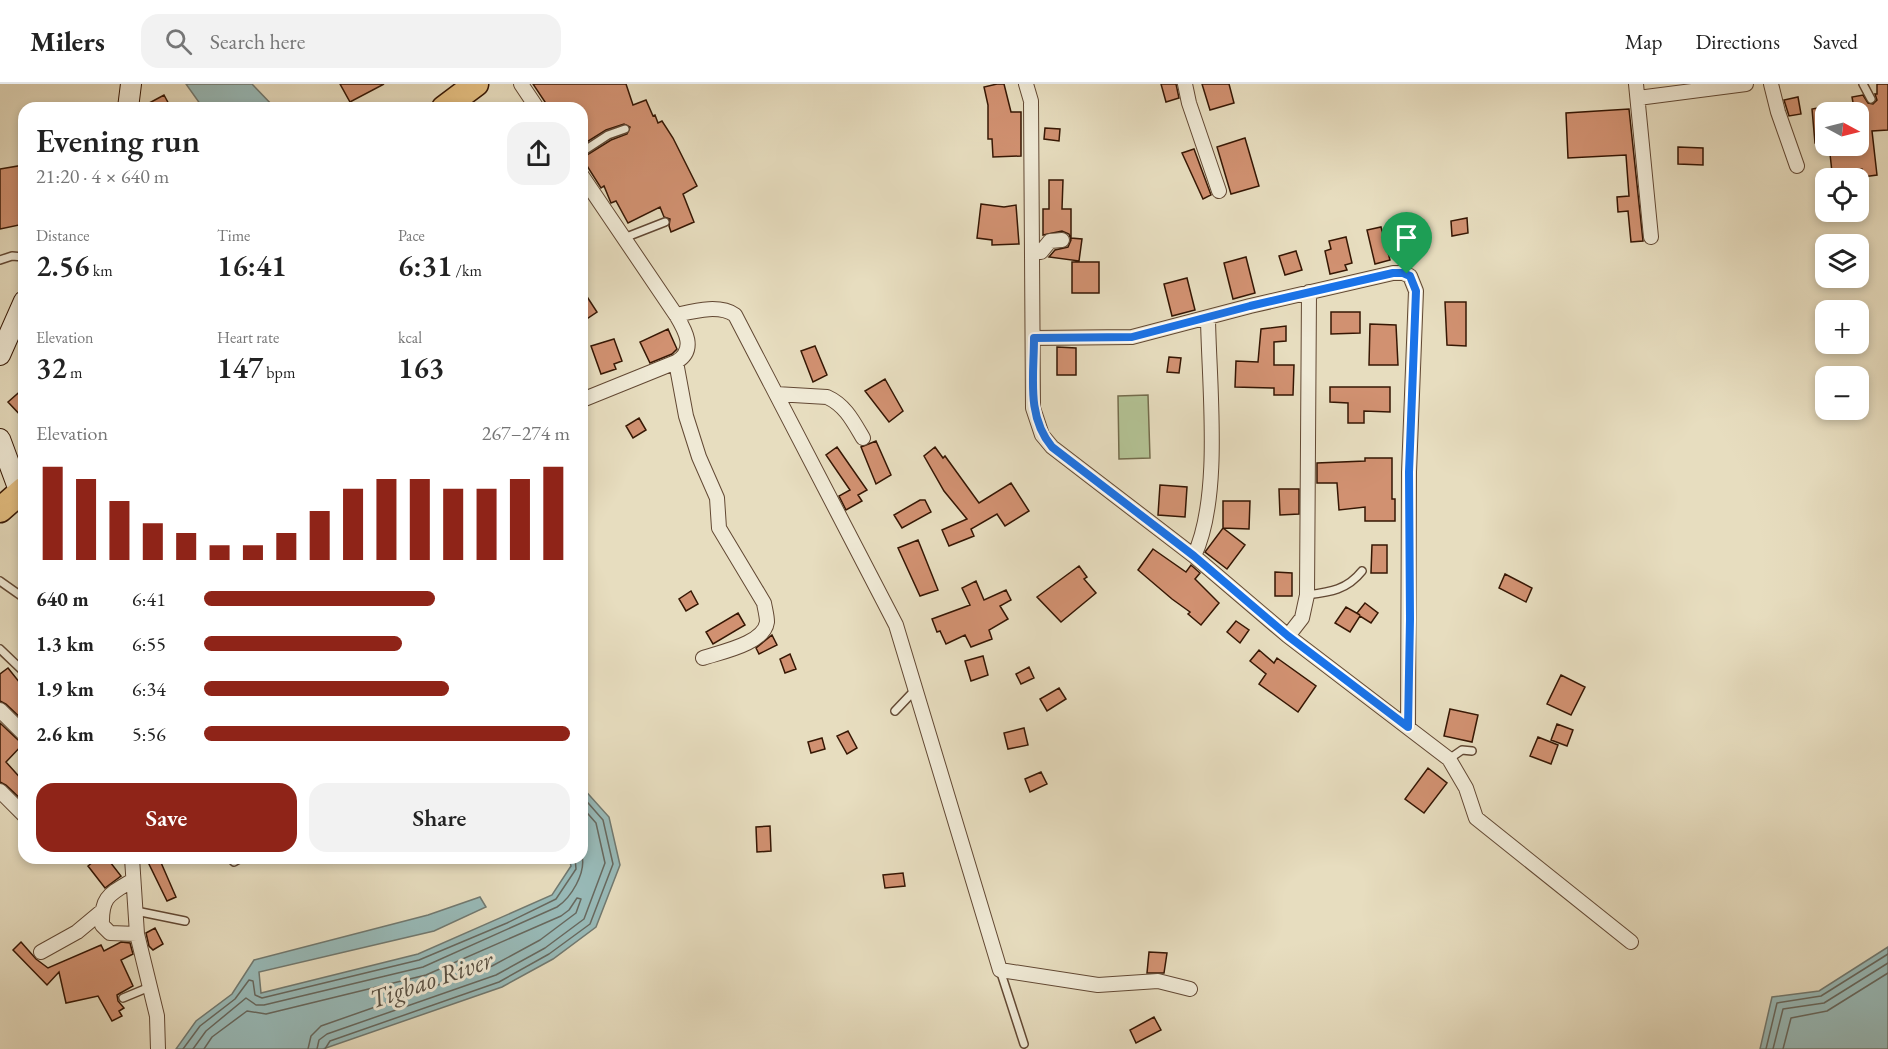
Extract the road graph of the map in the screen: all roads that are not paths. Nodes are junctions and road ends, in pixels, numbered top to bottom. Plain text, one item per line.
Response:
1 (132, 84) edge
2 (476, 84) edge
3 (521, 84) edge
4 (1026, 84) edge
5 (1185, 84) edge
6 (1636, 84) edge
7 (1746, 84) edge
8 (1772, 84) edge
9 (1863, 84) edge
10 (1638, 98) junction
11 (1871, 99) dead end
12 (129, 102) edge
13 (452, 102) edge
14 (533, 102) edge
15 (625, 129) dead end
16 (588, 148) edge
17 (1797, 166) dead end
18 (588, 185) edge
19 (1219, 191) dead end
20 (665, 222) dead end
21 (1652, 237) dead end
22 (624, 238) junction
23 (1062, 240) dead end
24 (1033, 252) junction
25 (18, 256) edge
26 (0, 260) edge
27 (1309, 292) junction
28 (18, 314) edge
29 (676, 315) junction
30 (1208, 319) junction
31 (1034, 338) junction
32 (0, 355) edge
33 (676, 362) junction
34 (776, 394) junction
35 (588, 398) edge
36 (863, 438) dead end
37 (0, 439) edge
38 (18, 481) edge
39 (18, 497) edge
40 (0, 510) edge
41 (1194, 556) junction
42 (1362, 571) dead end
43 (0, 581) edge
44 (18, 594) edge
45 (1307, 595) junction
46 (1288, 636) junction
47 (0, 649) edge
48 (703, 658) dead end
49 (18, 666) edge
50 (914, 691) junction
51 (0, 710) edge
52 (895, 711) dead end
53 (1408, 727) junction
54 (18, 728) edge
55 (1472, 751) dead end
56 (1449, 759) junction
57 (0, 791) edge
58 (18, 809) edge
59 (132, 864) edge
60 (133, 880) junction
61 (136, 910) junction
62 (101, 912) junction
63 (185, 921) dead end
64 (137, 934) junction
65 (1631, 942) dead end
66 (41, 952) dead end
67 (1000, 970) junction
68 (152, 986) junction
69 (1190, 988) dead end
70 (123, 998) dead end
71 (1024, 1044) dead end
72 (158, 1049) edge

1 - 12 main road
2 - 13 highway
3 - 14 street
4 - 24 street
5 - 19 street
6 - 10 street
7 - 10 street
8 - 17 street
9 - 11 lane
10 - 21 street
15 - 16 lane
18 - 22 street
20 - 22 lane
22 - 29 street
23 - 24 street
24 - 31 street
25 - 26 lane
27 - 30 street
27 - 45 street
27 - 53 street
28 - 32 main road
29 - 33 street
29 - 34 street
30 - 31 street
30 - 41 street
31 - 41 street
33 - 35 street
33 - 48 street
34 - 36 street
34 - 50 street
37 - 38 main road
39 - 40 highway
41 - 46 street
42 - 45 lane
43 - 44 lane
45 - 46 street
46 - 53 street
47 - 49 lane
50 - 52 lane
50 - 67 street
51 - 54 street
53 - 56 street
55 - 56 lane
56 - 65 street
57 - 58 street
59 - 60 street
60 - 61 street
60 - 62 street
61 - 63 lane
61 - 64 street
62 - 64 street
62 - 66 street
64 - 68 street
67 - 69 street
67 - 71 lane
68 - 70 lane
68 - 72 street

